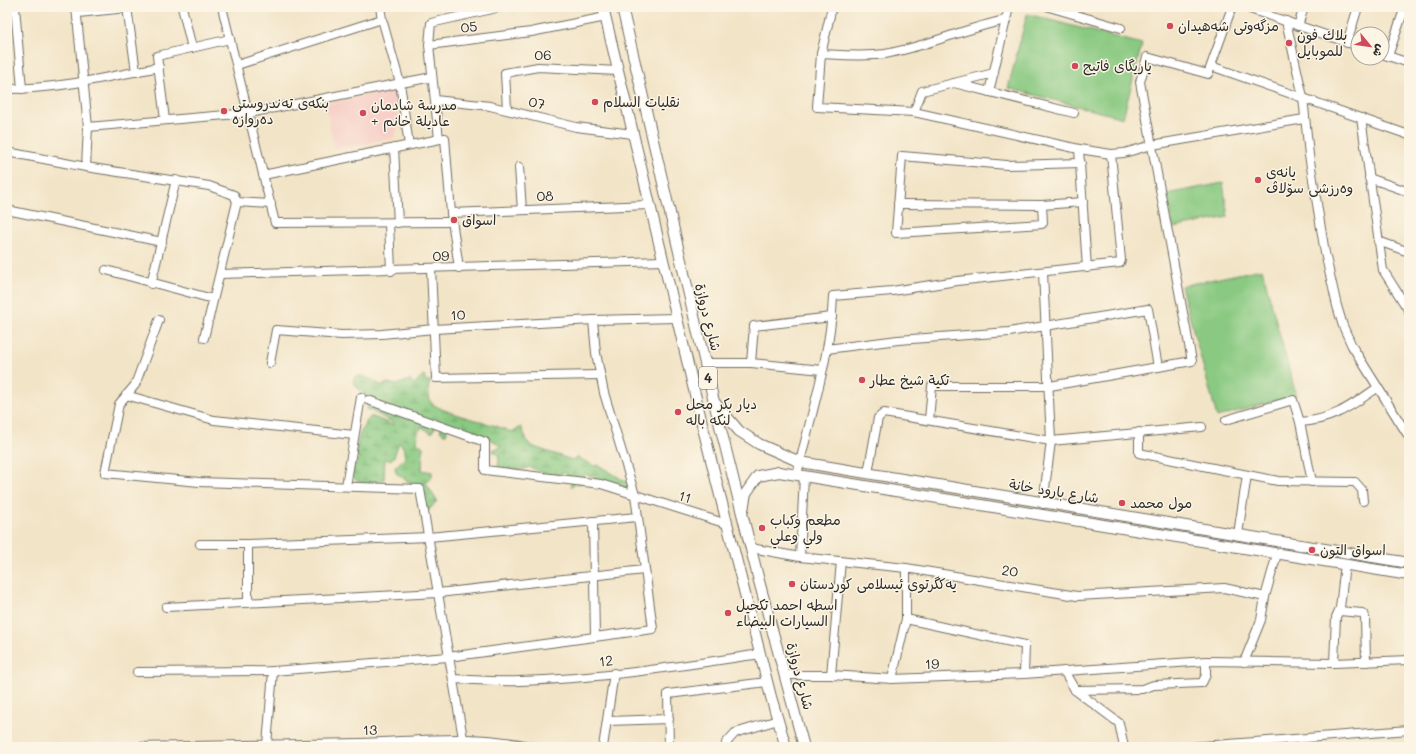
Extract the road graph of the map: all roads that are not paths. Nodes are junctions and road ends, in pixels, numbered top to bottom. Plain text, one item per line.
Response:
1 (15, 7) edge
2 (182, 7) edge
3 (222, 7) edge
4 (380, 7) edge
5 (501, 7) edge
6 (622, 7) edge
7 (832, 7) edge
8 (1009, 7) edge
9 (1049, 7) edge
10 (1232, 7) edge
11 (1244, 7) edge
12 (1304, 7) edge
13 (1358, 7) edge
14 (1405, 7) edge
15 (127, 8) edge
16 (77, 10) edge
17 (604, 12) edge
18 (382, 19) junction
19 (1006, 20) junction
20 (1286, 21) junction
21 (1298, 26) junction
22 (1121, 28) dead end
23 (230, 39) junction
24 (1347, 43) junction
25 (1390, 43) edge
26 (1350, 44) edge
27 (429, 45) junction
28 (192, 48) junction
29 (820, 54) junction
30 (1390, 57) edge
31 (1409, 63) edge
32 (236, 65) junction
33 (1211, 66) junction
34 (159, 67) junction
35 (618, 71) junction
36 (136, 72) junction
37 (994, 73) junction
38 (432, 77) junction
39 (85, 81) junction
40 (400, 83) junction
41 (954, 83) junction
42 (7, 89) edge
43 (22, 89) junction
44 (989, 92) junction
45 (1303, 97) junction
46 (435, 100) junction
47 (507, 109) junction
48 (914, 112) junction
49 (250, 113) junction
50 (1074, 113) dead end
51 (1361, 118) junction
52 (1304, 119) junction
53 (165, 120) junction
54 (88, 127) junction
55 (633, 134) junction
56 (1409, 135) edge
57 (439, 139) junction
58 (409, 145) junction
59 (1152, 145) junction
60 (394, 148) junction
61 (1079, 150) junction
62 (7, 152) edge
63 (1111, 154) junction
64 (1081, 163) junction
65 (86, 167) junction
66 (519, 167) dead end
67 (263, 175) junction
68 (1369, 178) junction
69 (176, 180) junction
70 (1409, 192) edge
71 (237, 202) junction
72 (1083, 202) junction
73 (271, 204) junction
74 (898, 204) junction
75 (649, 205) junction
76 (1042, 205) junction
77 (7, 210) edge
78 (522, 210) junction
79 (451, 213) junction
80 (451, 222) junction
81 (393, 223) junction
82 (1378, 241) junction
83 (162, 242) junction
84 (1409, 252) edge
85 (663, 261) junction
86 (459, 268) junction
87 (1087, 268) junction
88 (431, 269) junction
89 (106, 270) dead end
90 (391, 271) junction
91 (683, 271) junction
92 (1043, 272) junction
93 (220, 274) junction
94 (666, 276) junction
95 (151, 284) junction
96 (213, 299) junction
97 (1408, 309) edge
98 (832, 317) junction
99 (676, 318) junction
100 (160, 320) dead end
101 (593, 320) junction
102 (1046, 327) junction
103 (434, 329) junction
104 (204, 338) dead end
105 (827, 349) junction
106 (270, 363) dead end
107 (705, 363) junction
108 (751, 363) junction
109 (1158, 367) junction
110 (822, 370) junction
111 (600, 375) junction
112 (1050, 386) junction
113 (1377, 388) junction
114 (126, 395) junction
115 (714, 402) junction
116 (929, 420) junction
117 (1226, 420) dead end
118 (1300, 422) junction
119 (1202, 428) dead end
120 (1139, 432) junction
121 (354, 435) junction
122 (1409, 437) edge
123 (1051, 441) junction
124 (800, 462) junction
125 (868, 473) junction
126 (1247, 475) junction
127 (801, 476) junction
128 (1312, 482) junction
129 (346, 486) junction
130 (635, 495) junction
131 (1364, 501) dead end
132 (1043, 504) junction
133 (637, 518) junction
134 (743, 518) junction
135 (593, 521) junction
136 (728, 524) junction
137 (1238, 534) junction
138 (429, 536) junction
139 (200, 544) dead end
140 (248, 544) junction
141 (1313, 547) junction
142 (751, 548) junction
143 (1277, 554) junction
144 (800, 557) junction
145 (1311, 559) junction
146 (841, 561) junction
147 (1409, 563) edge
148 (1346, 564) junction
149 (906, 568) junction
150 (644, 570) junction
151 (1409, 575) edge
152 (593, 577) junction
153 (438, 593) junction
154 (1265, 597) junction
155 (248, 603) junction
156 (166, 607) dead end
157 (1339, 611) junction
158 (906, 619) junction
159 (595, 637) junction
160 (760, 654) junction
161 (448, 657) junction
162 (1409, 660) edge
163 (1206, 661) junction
164 (1244, 662) junction
165 (1366, 662) junction
166 (1334, 663) junction
167 (1064, 671) junction
168 (137, 672) dead end
169 (273, 672) junction
170 (614, 673) junction
171 (1024, 674) junction
172 (786, 675) junction
173 (831, 675) junction
174 (452, 679) junction
175 (892, 679) junction
176 (767, 682) junction
177 (1075, 690) junction
178 (669, 719) junction
179 (778, 720) junction
180 (608, 721) junction
181 (1409, 730) edge
182 (463, 738) junction
183 (726, 743) dead end
184 (1280, 743) edge
185 (388, 744) edge
186 (267, 745) junction
187 (248, 746) edge
188 (326, 746) edge
189 (136, 747) edge
190 (533, 747) edge
191 (602, 747) edge
192 (669, 747) edge
193 (786, 747) edge
194 (804, 747) edge
195 (1124, 747) edge
196 (1190, 747) edge

1 - 43 street
2 - 28 street
3 - 23 street
4 - 18 street
5 - 27 street
6 - 91 main road, شارع دروازة / 4
7 - 29 street
8 - 19 street
9 - 22 street
10 - 33 street
11 - 20 street
12 - 21 street
13 - 24 street
14 - 25 street
15 - 16 street
15 - 36 street
16 - 39 street
17 - 27 street, 05
17 - 35 main road, 4
18 - 32 street
18 - 40 street
19 - 29 street
19 - 37 street
20 - 21 street
20 - 45 street
21 - 24 street
23 - 28 street
23 - 32 street
24 - 26 street
27 - 38 street
28 - 34 street
29 - 48 street
30 - 31 street
32 - 49 street
33 - 45 street
33 - 59 street
34 - 36 street
34 - 53 street
35 - 47 street, 06
35 - 55 main road, 4
36 - 39 street
37 - 41 street
37 - 44 street
38 - 40 street
38 - 46 street
39 - 43 street
39 - 54 street
40 - 49 street
40 - 58 street
41 - 44 street
41 - 48 street
42 - 43 street
44 - 50 street
45 - 51 street
45 - 52 street
46 - 47 street, 07
46 - 57 street
47 - 55 street, 07
48 - 61 street
49 - 53 street
49 - 67 street
51 - 56 street
51 - 68 street
52 - 59 street
52 - 113 street
53 - 54 street
54 - 65 street
55 - 75 main road, 4
57 - 58 street
57 - 79 street
58 - 60 street
59 - 63 street
59 - 109 street
60 - 67 street
60 - 81 street
61 - 63 street
61 - 64 street
62 - 65 street
63 - 87 street
64 - 72 street
64 - 74 street
65 - 69 street
66 - 78 street
67 - 73 street
68 - 70 street
68 - 82 street
69 - 71 street
69 - 83 street
71 - 73 street
71 - 93 street
72 - 76 street
72 - 87 street
73 - 81 street
74 - 76 street
74 - 76 street
75 - 78 street, 08
75 - 85 main road, 4
77 - 83 street
78 - 79 street, 08
79 - 80 street
80 - 81 street
80 - 86 street
81 - 90 street
82 - 84 street
82 - 97 street
83 - 95 street
85 - 86 street, 09
85 - 94 main road, 4
86 - 88 street, 09
87 - 92 street
88 - 90 street, 09
88 - 103 street
89 - 95 street
90 - 93 street, 09
91 - 94 main road
91 - 107 main road, شارع دروازة / 4
92 - 98 street
92 - 102 street
93 - 96 street
94 - 99 main road, 4
95 - 96 street
96 - 104 street
98 - 105 street
98 - 108 street
99 - 101 street, 10
99 - 136 main road, 4
100 - 114 street
101 - 103 street, 10
101 - 111 street
102 - 105 street
102 - 109 street
102 - 112 street
103 - 106 street, 10
103 - 111 street
105 - 110 street
107 - 108 street
107 - 115 main road, شارع دروازة / 4
108 - 110 street
109 - 112 street
110 - 124 street
111 - 130 street
112 - 116 street
112 - 123 street
113 - 118 street
113 - 122 street
114 - 121 street
114 - 129 street
115 - 124 main road, شارع بارود خانة
115 - 134 main road, شارع دروازة / 4
116 - 123 street
116 - 125 street
117 - 118 street
118 - 128 street
119 - 120 street
120 - 123 street
120 - 126 street
121 - 129 street
121 - 130 street, 11
123 - 132 street
124 - 125 main road, شارع بارود خانة
124 - 127 street
125 - 132 main road, شارع بارود خانة
126 - 128 street
126 - 137 street
127 - 134 main road, شارع بارود خانة
127 - 143 main road, شارع بارود خانة
127 - 144 street
128 - 131 street
129 - 138 street
130 - 133 street
130 - 136 street, 11
132 - 137 main road, شارع بارود خانة
133 - 135 street
133 - 150 street
134 - 142 main road, شارع دروازة / 4
135 - 138 street
135 - 152 street
136 - 160 main road, 4
137 - 141 main road, شارع بارود خانة
138 - 140 street
138 - 153 street
139 - 140 street
140 - 155 street
141 - 145 main road
141 - 147 main road, شارع بارود خانة
142 - 144 street, 20
142 - 172 main road, شارع دروازة / 4
143 - 145 main road, شارع بارود خانة
143 - 154 street
144 - 146 street, 20
145 - 148 main road, شارع بارود خانة
146 - 149 street, 20
146 - 173 street
148 - 151 main road, شارع بارود خانة
148 - 157 street
149 - 154 street, 20
149 - 158 street
150 - 152 street
150 - 159 street
152 - 153 street
152 - 159 street
153 - 155 street
153 - 161 street
154 - 164 street
155 - 156 street
157 - 165 street
157 - 166 street
158 - 171 street
158 - 175 street
159 - 161 street
160 - 170 street, 12
160 - 176 main road, 4
161 - 169 street
161 - 174 street
162 - 165 street, 19
163 - 164 street, 19
163 - 167 street, 19
163 - 177 street
164 - 166 street, 19
165 - 166 street, 19
167 - 171 street, 19
167 - 177 street
168 - 169 street
169 - 186 street
170 - 174 street, 12
170 - 180 street
171 - 175 street, 19
172 - 173 street, 19
172 - 194 main road, شارع دروازة / 4
173 - 175 street, 19
174 - 182 street
176 - 178 street
176 - 179 main road, 4
177 - 195 street
178 - 180 street
178 - 192 street
179 - 183 street
179 - 193 main road, 4
180 - 191 street
181 - 184 street
182 - 185 street, 13
182 - 190 street, 13
184 - 196 street
185 - 188 street, 13
186 - 187 street, 13
186 - 188 street, 13
187 - 189 street, 13

